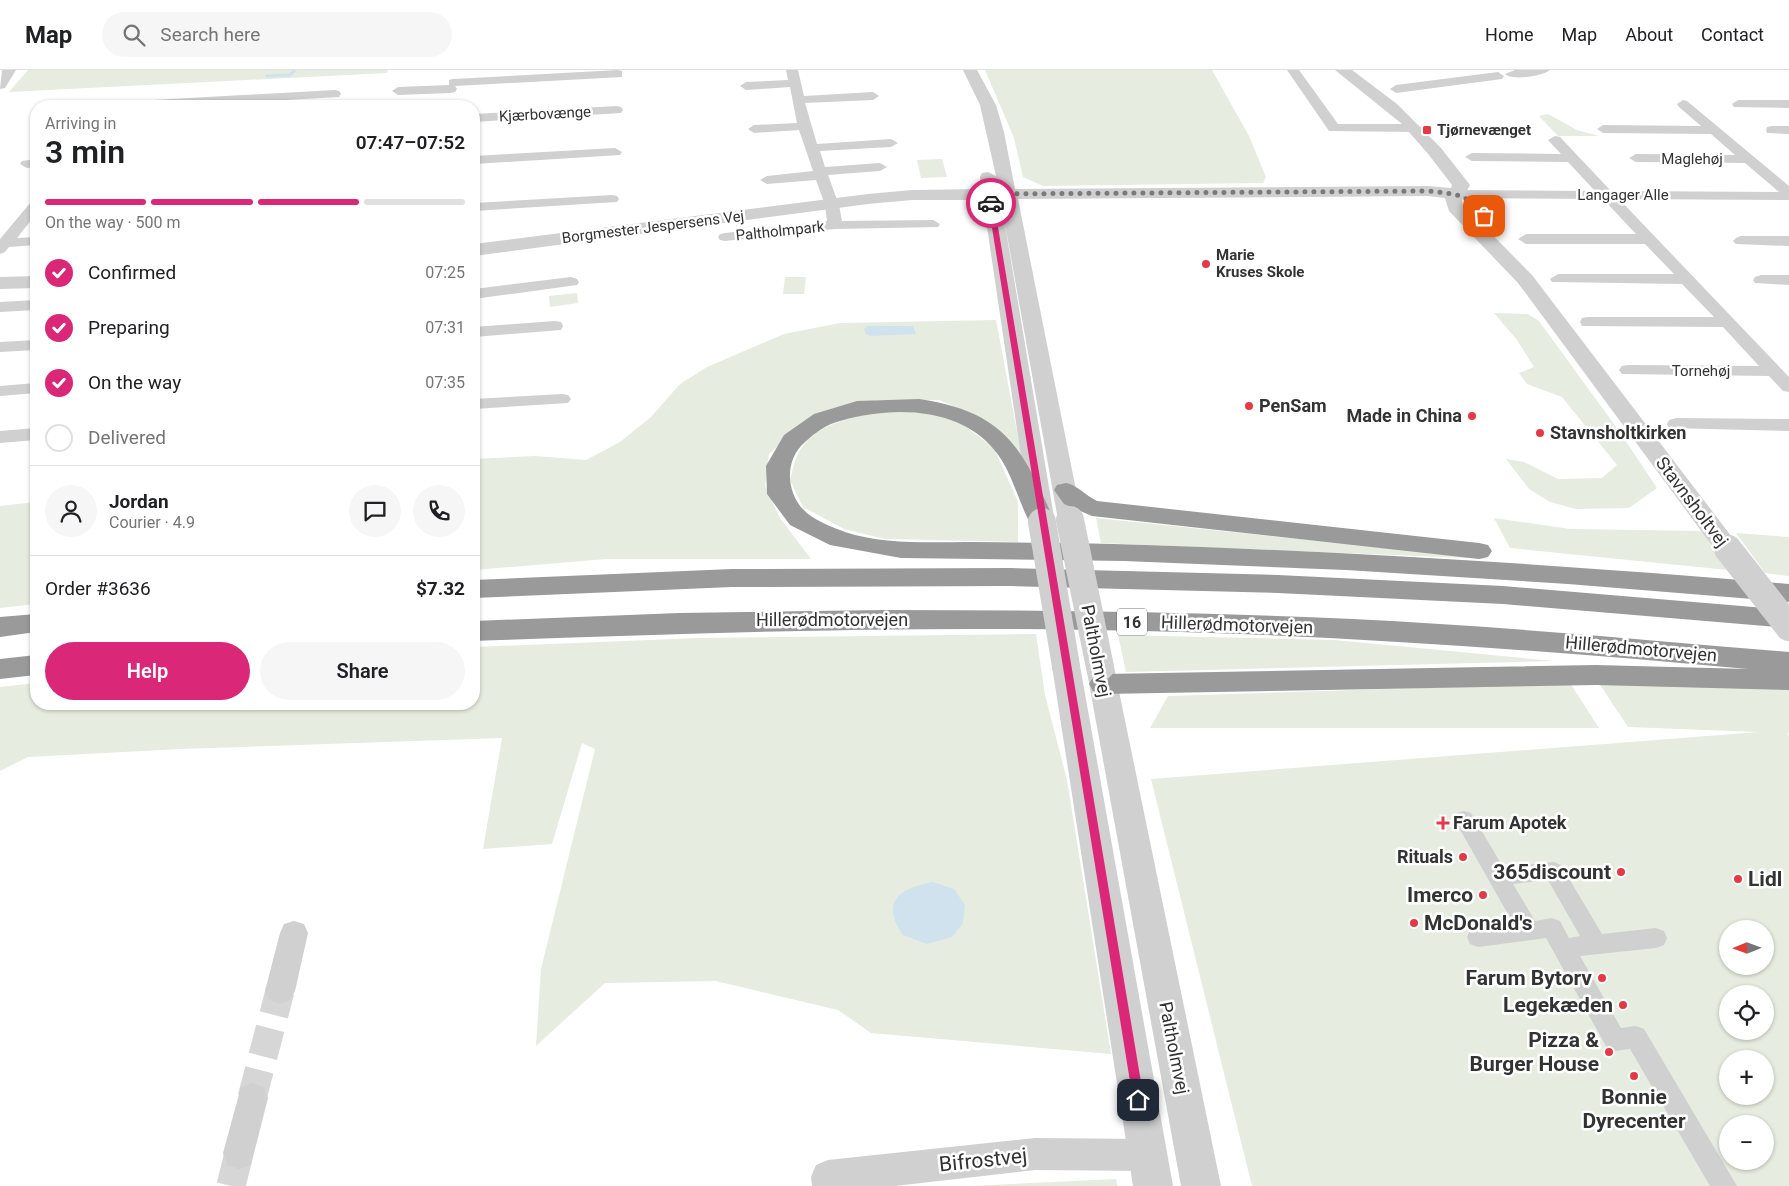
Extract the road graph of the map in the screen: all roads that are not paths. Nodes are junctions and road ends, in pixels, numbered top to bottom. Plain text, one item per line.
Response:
1 (9, 70) edge
2 (970, 70) edge
3 (1293, 70) edge
4 (1335, 70) edge
5 (1342, 70) edge
6 (1436, 70) edge
7 (1544, 70) edge
8 (618, 74) dead end
9 (1511, 74) dead end
10 (1498, 76) dead end
11 (793, 77) edge
12 (1455, 81) junction
13 (453, 82) junction
14 (0, 85) edge
15 (746, 86) dead end
16 (1396, 89) dead end
17 (398, 92) dead end
18 (335, 94) dead end
19 (873, 96) dead end
20 (226, 100) edge
21 (447, 100) edge
22 (798, 100) junction
23 (1682, 104) dead end
24 (1738, 104) dead end
25 (1789, 104) edge
26 (617, 110) dead end
27 (480, 118) edge
28 (804, 126) junction
29 (1410, 128) junction
30 (754, 129) dead end
31 (1603, 130) dead end
32 (1714, 130) junction
33 (1772, 130) dead end
34 (1789, 130) edge
35 (1554, 140) dead end
36 (891, 143) dead end
37 (810, 148) junction
38 (615, 152) dead end
39 (1472, 157) dead end
40 (1572, 158) junction
41 (1636, 158) dead end
42 (1748, 159) junction
43 (480, 160) edge
44 (880, 167) dead end
45 (820, 174) junction
46 (767, 180) dead end
47 (1457, 194) junction
48 (1789, 195) edge
49 (612, 199) dead end
50 (1000, 199) junction
51 (1611, 199) junction
52 (1510, 203) dead end
53 (1684, 204) dead end
54 (832, 205) junction
55 (1789, 205) edge
56 (480, 207) edge
57 (30, 212) edge
58 (933, 224) dead end
59 (835, 225) junction
60 (725, 237) dead end
61 (1526, 239) dead end
62 (1649, 239) junction
63 (1, 240) edge
64 (30, 241) edge
65 (1741, 241) dead end
66 (1789, 241) edge
67 (480, 249) edge
68 (1558, 278) dead end
69 (1687, 279) junction
70 (1762, 280) dead end
71 (1789, 280) edge
72 (571, 282) dead end
73 (18, 283) edge
74 (480, 293) edge
75 (0, 301) edge
76 (30, 305) edge
77 (0, 307) edge
78 (1588, 322) dead end
79 (1728, 322) junction
80 (555, 326) dead end
81 (480, 332) edge
82 (30, 345) edge
83 (0, 347) edge
84 (1040, 356) junction
85 (1015, 357) junction
86 (1628, 370) dead end
87 (1774, 372) junction
88 (1789, 387) edge
89 (30, 388) edge
90 (0, 391) edge
91 (562, 399) dead end
92 (480, 404) edge
93 (1676, 424) dead end
94 (1789, 425) edge
95 (30, 434) edge
96 (0, 437) edge
97 (1066, 490) junction
98 (1042, 522) junction
99 (1789, 585) edge
100 (480, 589) edge
101 (1789, 593) edge
102 (1789, 619) edge
103 (30, 624) edge
104 (0, 627) edge
105 (1789, 627) edge
106 (480, 631) edge
107 (1789, 662) edge
108 (30, 666) edge
109 (0, 669) edge
110 (1084, 675) junction
111 (1789, 680) edge
112 (1464, 819) dead end
113 (1497, 877) junction
114 (1585, 924) junction
115 (1529, 931) junction
116 (294, 933) dead end
117 (1478, 936) dead end
118 (1558, 938) junction
119 (1656, 938) dead end
120 (1597, 945) junction
121 (280, 991) tunnel mouth
122 (252, 1098) tunnel mouth
123 (239, 1152) tunnel mouth
124 (1150, 1170) edge
125 (829, 1186) edge
126 (1201, 1186) edge
127 (1724, 1186) edge

1 - 14 street
2 - 50 street, Paltholmvej
3 - 29 street
4 - 29 street, Stavnsholtvej
5 - 29 street, Stavnsholtvej
6 - 12 street
7 - 9 street
8 - 13 street
10 - 12 street
11 - 15 street
11 - 22 street, Paltholmpark
12 - 16 street
13 - 17 street
13 - 21 street
18 - 20 street
19 - 22 street
22 - 28 street, Paltholmpark
23 - 32 street, Maglehøj
24 - 25 street
26 - 27 street, Kjærbovænge
28 - 30 street
28 - 37 street, Paltholmpark
29 - 47 street, Stavnsholtvej
31 - 32 street, Maglehøj
32 - 42 street, Maglehøj
33 - 34 street
35 - 40 street, Tornehøj
36 - 37 street
37 - 45 street, Paltholmpark
38 - 43 street
39 - 40 street
40 - 51 street, Tornehøj
41 - 42 street, Maglehøj
42 - 48 street, Maglehøj
44 - 45 street
45 - 46 street
45 - 54 street, Paltholmpark
47 - 50 street, Borgmester Jespersens Vej
47 - 51 street, Langager Alle
47 - 105 street, Stavnsholtvej, bridge
48 - 51 street, Langager Alle
49 - 56 street
50 - 54 street, Borgmester Jespersens Vej
50 - 84 street, Paltholmvej
50 - 85 street, Paltholmvej
51 - 52 street
51 - 62 street, Tornehøj
53 - 55 street
54 - 59 street, Paltholmpark
54 - 67 street, Borgmester Jespersens Vej
57 - 63 street
58 - 59 street, Paltholmpark
59 - 60 street, Paltholmpark
61 - 62 street
62 - 69 street, Tornehøj
63 - 64 street
65 - 66 street
68 - 69 street
69 - 79 street, Tornehøj
70 - 71 street
72 - 74 street
73 - 75 street
76 - 77 street
78 - 79 street
79 - 87 street, Tornehøj
80 - 81 street
82 - 83 street
84 - 85 street
84 - 97 street, Paltholmvej
85 - 98 street, Paltholmvej
86 - 87 street, Tornehøj
87 - 88 street, Tornehøj
89 - 90 street
91 - 92 street
93 - 94 street
95 - 96 street
97 - 99 highway
97 - 110 street, Paltholmvej, bridge
98 - 101 highway
98 - 110 street, Paltholmvej, bridge
100 - 102 highway
103 - 104 highway
106 - 107 highway, Hillerødmotorvejen / 16
108 - 109 highway
110 - 111 highway
110 - 124 street, Paltholmvej
110 - 126 street, Paltholmvej
112 - 113 street
113 - 114 street
113 - 115 street
114 - 118 street
114 - 120 street
115 - 117 street
115 - 118 street
116 - 121 street
118 - 120 street
118 - 127 street
119 - 120 street
122 - 123 street
124 - 125 street, Bifrostvej

